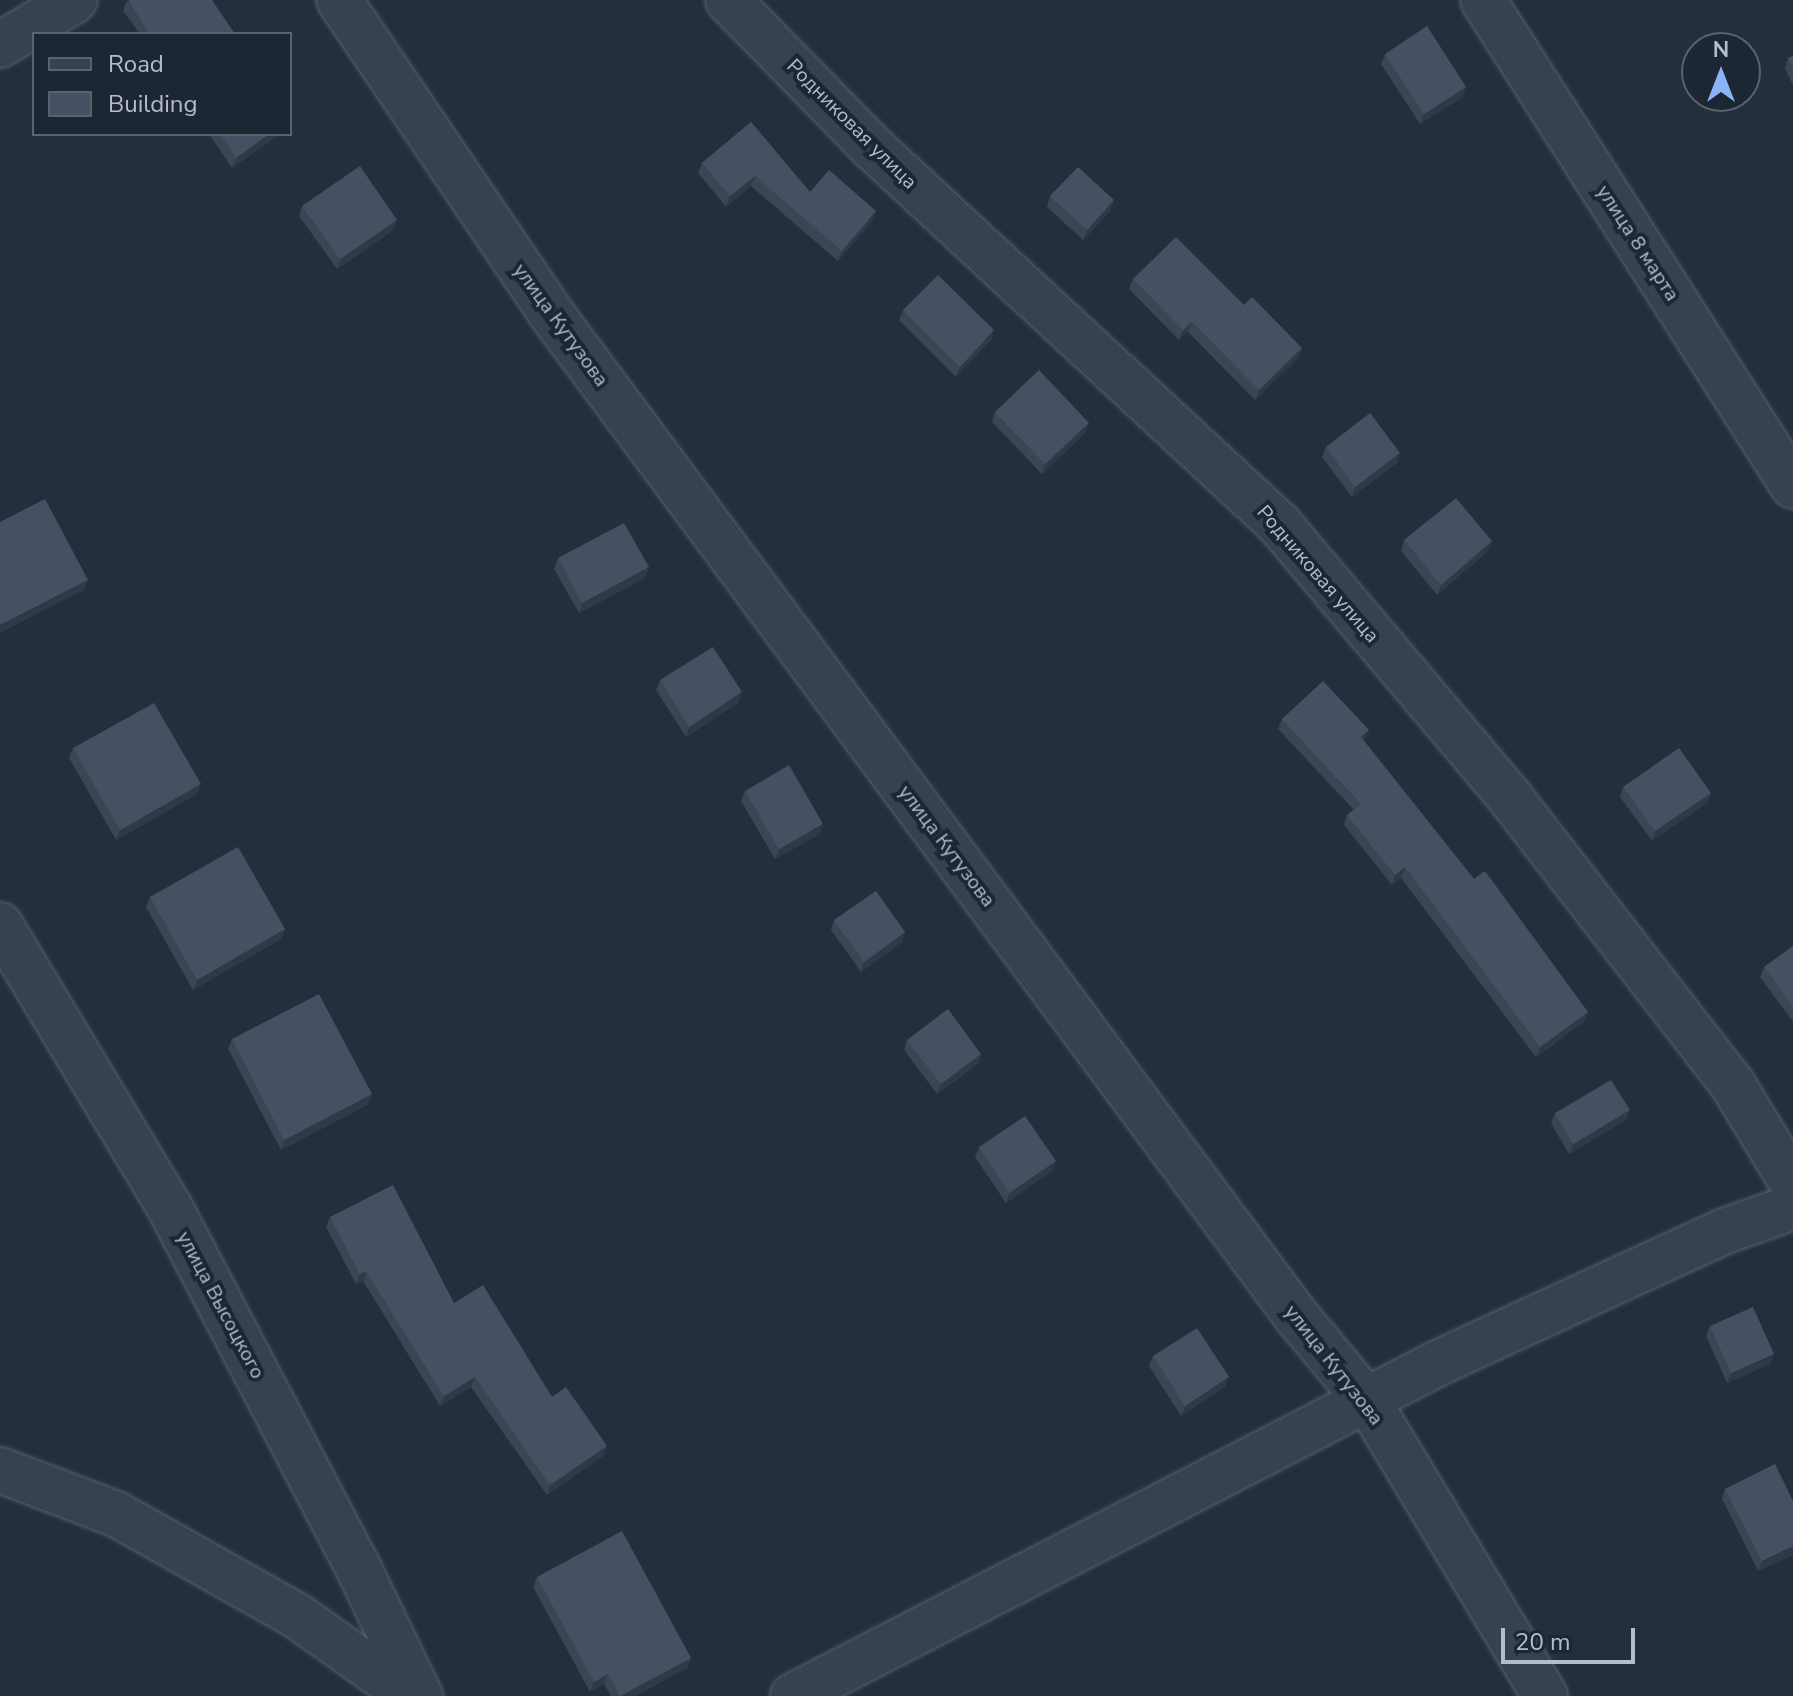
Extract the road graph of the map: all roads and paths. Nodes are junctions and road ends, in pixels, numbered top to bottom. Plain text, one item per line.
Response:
1 (75, 0) edge
2 (339, 0) edge
3 (728, 0) edge
4 (1483, 0) edge
5 (0, 45) edge
6 (1793, 486) edge
7 (0, 925) edge
8 (1793, 1184) edge
9 (1793, 1207) edge
10 (1369, 1403) junction
11 (0, 1470) edge
12 (410, 1696) edge
13 (420, 1696) edge
14 (793, 1696) edge
15 (1545, 1696) edge

1 - 5 street
2 - 10 street, улица Кутузова
3 - 8 street, Родниковая улица
4 - 6 street, улица 8 марта
7 - 13 street, улица Высоцкого
9 - 10 street
10 - 14 street
10 - 15 street, улица Кутузова
11 - 12 street

